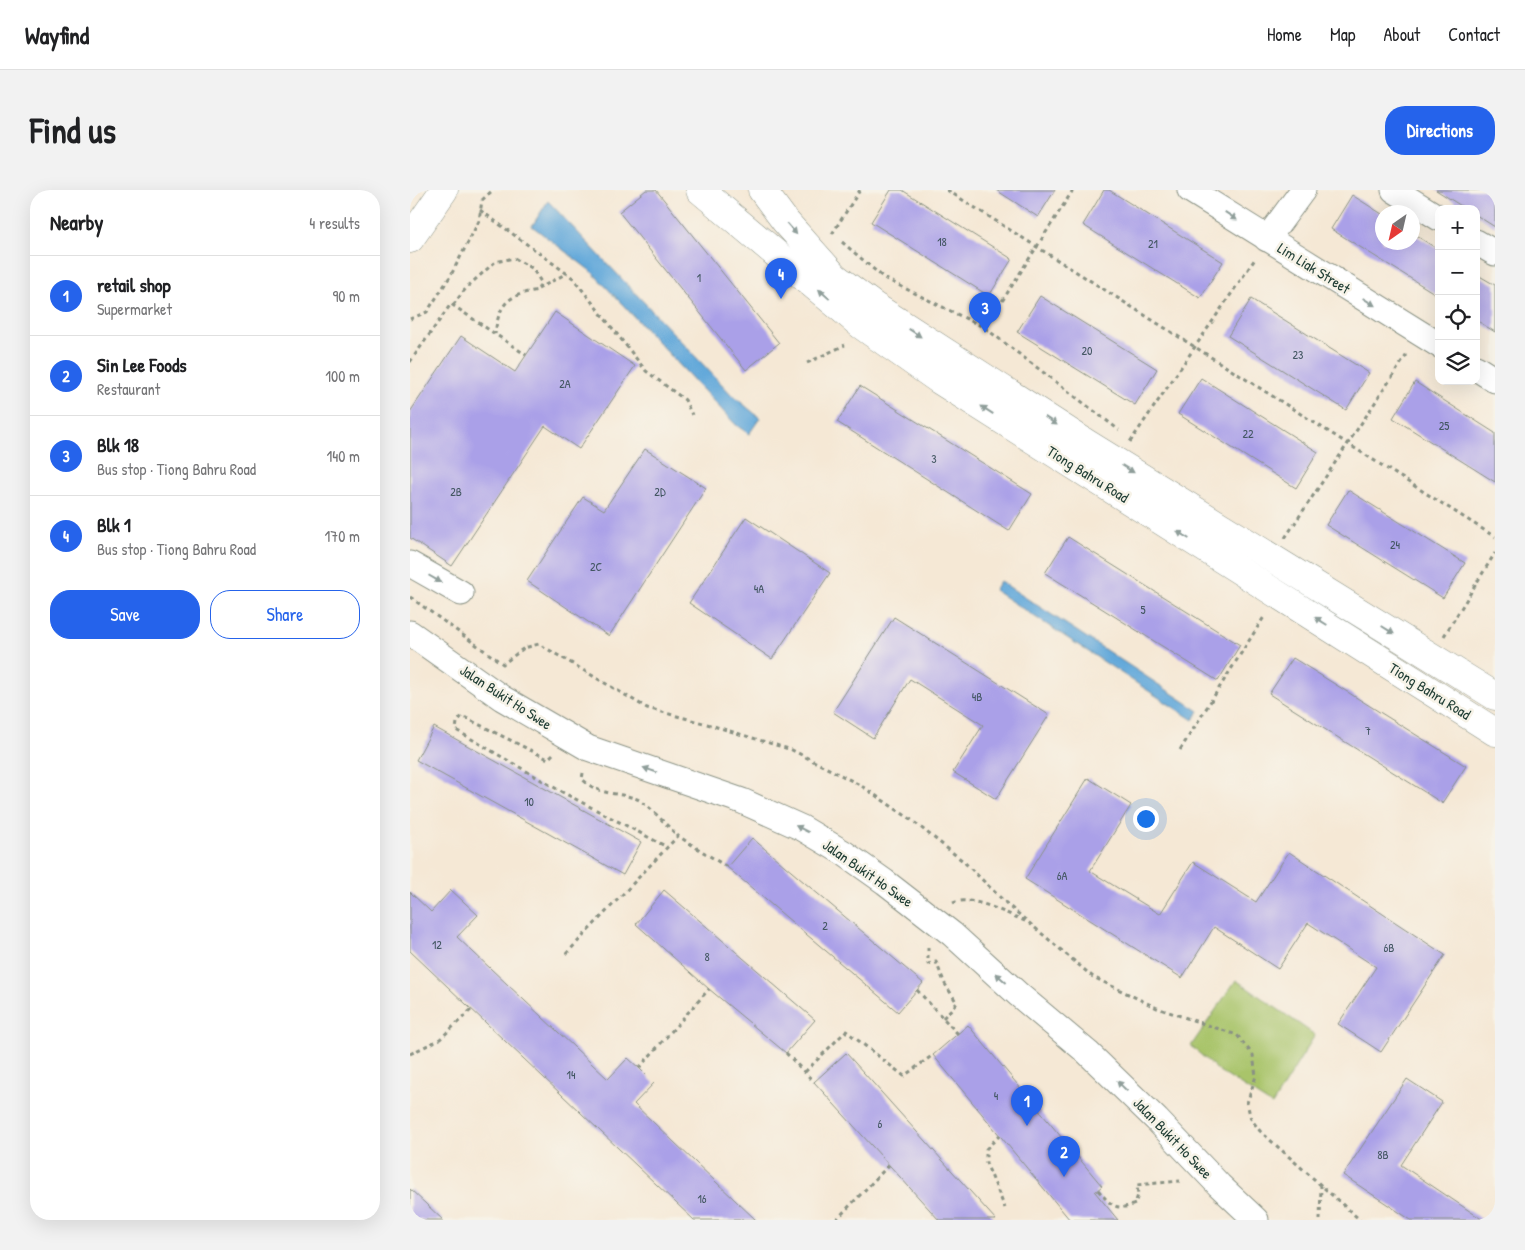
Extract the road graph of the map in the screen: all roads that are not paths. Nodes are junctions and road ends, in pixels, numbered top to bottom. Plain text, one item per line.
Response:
1 (700, 190) edge
2 (762, 190) edge
3 (1190, 190) edge
4 (1303, 190) edge
5 (1394, 190) edge
6 (440, 196) edge
7 (1435, 216) edge
8 (410, 239) edge
9 (1268, 239) junction
10 (1480, 244) edge
11 (1495, 253) edge
12 (1430, 340) edge
13 (1480, 371) edge
14 (1495, 380) edge
15 (410, 564) edge
16 (461, 593) dead end
17 (418, 638) edge
18 (1495, 696) edge
19 (1495, 732) edge
20 (1256, 1220) edge

19 -> 1 main road, Tiong Bahru Road
2 -> 18 main road, Tiong Bahru Road
3 -> 9 street, Lim Liak Street
4 - 9 street
5 - 7 street
6 - 8 main road
9 -> 12 street, Lim Liak Street
10 - 11 street
13 - 14 street
15 -> 16 street
20 -> 17 street, Jalan Bukit Ho Swee

